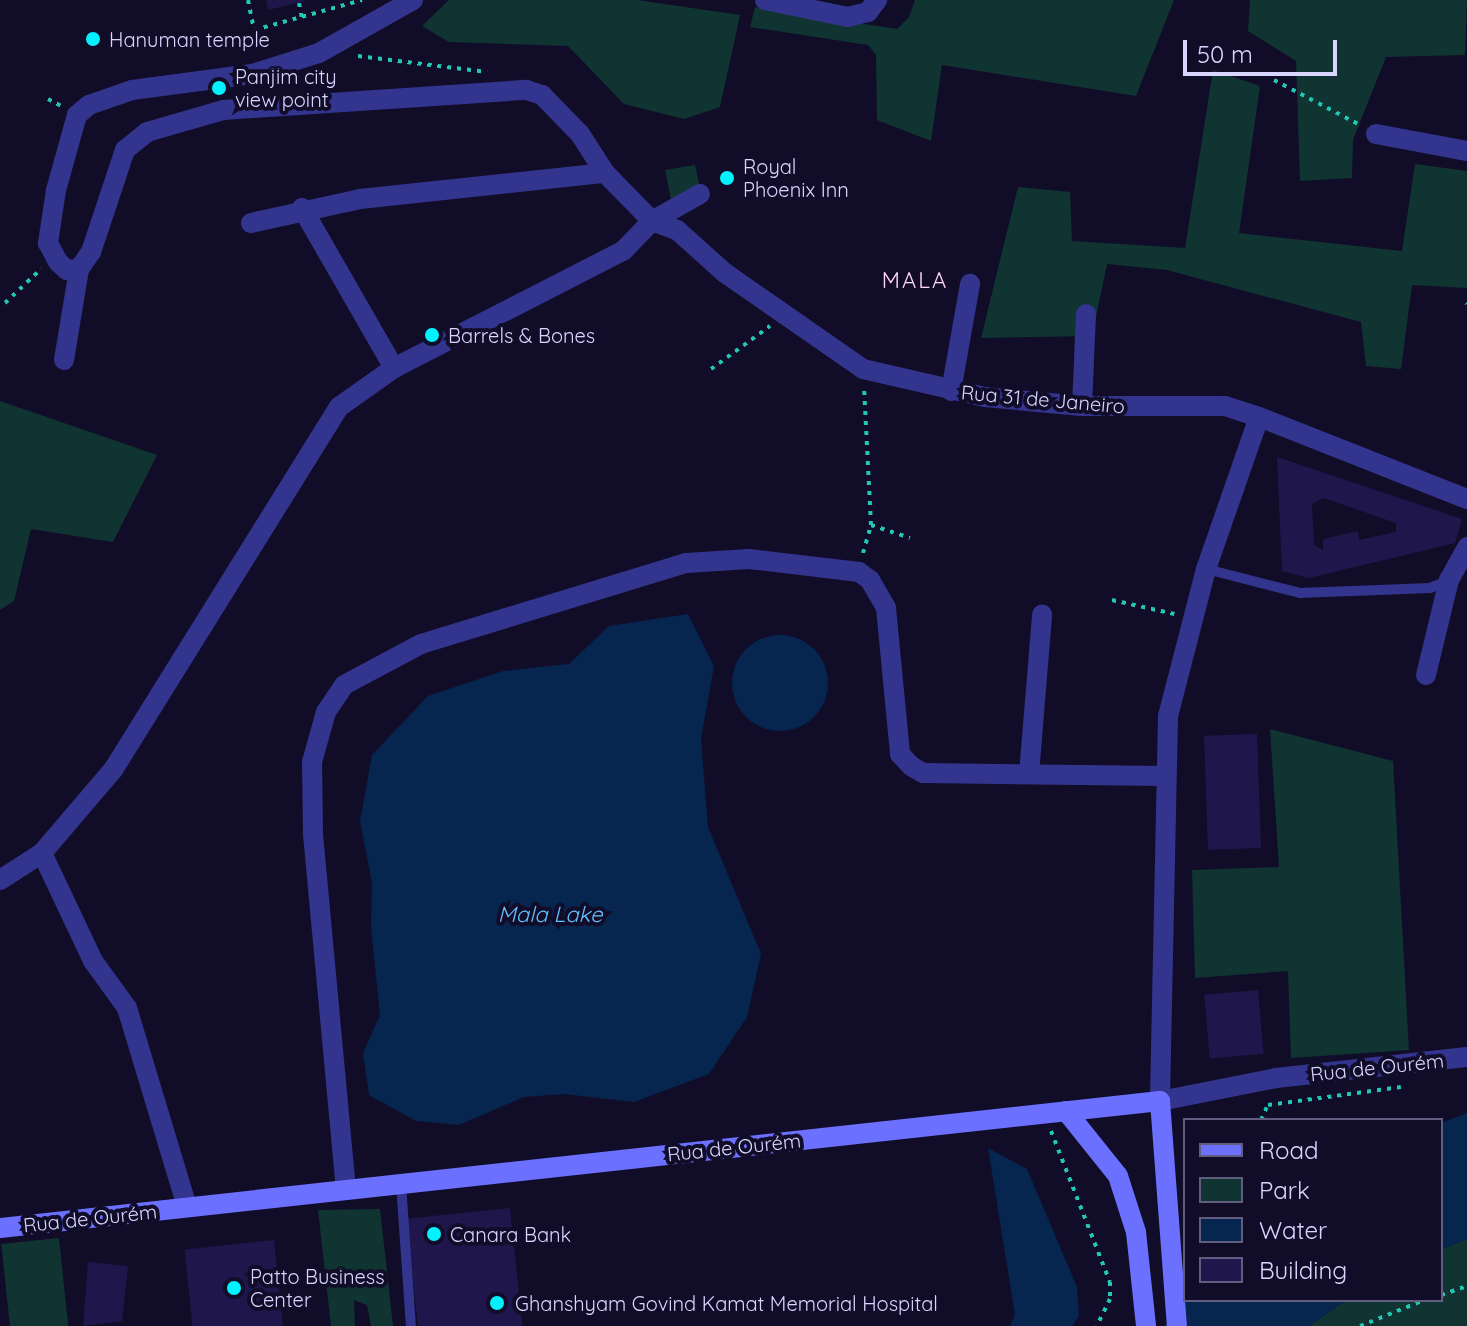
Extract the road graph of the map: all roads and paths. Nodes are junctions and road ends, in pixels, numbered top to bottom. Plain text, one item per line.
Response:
1 (248, 0) edge
2 (362, 0) edge
3 (413, 0) edge
4 (765, 0) edge
5 (877, 0) edge
6 (299, 3) dead end
7 (302, 18) junction
8 (254, 30) junction
9 (273, 51) dead end
10 (319, 53) junction
11 (491, 74) dead end
12 (1274, 80) dead end
13 (1376, 134) joint
14 (1467, 151) edge
15 (605, 173) junction
16 (700, 194) dead end
17 (302, 208) junction
18 (652, 221) junction
19 (251, 223) dead end
20 (58, 262) junction
21 (79, 269) junction
22 (970, 284) dead end
23 (5, 303) dead end
24 (1086, 314) dead end
25 (772, 324) dead end
26 (64, 360) dead end
27 (394, 368) junction
28 (711, 369) dead end
29 (863, 369) junction
30 (951, 391) junction
31 (1082, 406) junction
32 (1259, 417) junction
33 (1467, 499) edge
34 (871, 525) junction
35 (910, 538) dead end
36 (1467, 547) edge
37 (1206, 569) junction
38 (859, 572) junction
39 (1449, 580) junction
40 (1112, 600) dead end
41 (1042, 615) dead end
42 (1179, 615) dead end
43 (1426, 675) dead end
44 (1029, 774) junction
45 (1165, 776) junction
46 (42, 853) junction
47 (0, 880) edge
48 (1467, 1057) edge
49 (1406, 1086) dead end
50 (1160, 1101) junction
51 (1268, 1105) dead end
52 (1066, 1111) junction
53 (1044, 1113) junction
54 (401, 1184) junction
55 (346, 1190) junction
56 (187, 1207) junction
57 (0, 1228) edge
58 (1467, 1286) edge
59 (1443, 1294) edge
60 (1419, 1302) edge
61 (411, 1326) edge
62 (1097, 1326) edge
63 (1146, 1326) edge
64 (1177, 1326) edge
65 (1360, 1326) edge

1 - 8 path
2 - 7 path
3 - 10 street
4 - 5 street
6 - 7 path
7 - 8 path
8 - 9 path
10 - 11 path
10 - 20 street
12 - 13 path
13 - 14 street
15 - 17 street
15 - 18 street, Rua 31 de Janeiro
15 - 21 street, Rua 31 de Janeiro
16 - 18 street
17 - 19 street
17 - 27 street
18 - 27 street
18 - 29 street, Rua 31 de Janeiro
20 - 21 street
20 - 23 path
21 - 26 street, Rua 31 de Janeiro
22 - 30 street
24 - 31 street
25 - 28 path
27 - 46 street
29 - 30 street, Rua 31 de Janeiro
29 - 34 path
30 - 31 street, Rua 31 de Janeiro
31 - 32 street, Rua 31 de Janeiro
32 - 33 street, Rua 31 de Janeiro
32 - 37 street
34 - 35 path
34 - 38 path
36 - 39 street
37 - 39 lane
37 - 45 street
38 - 44 street
38 - 55 street
39 - 43 street
40 - 42 path
41 - 44 street
44 - 45 street
45 - 50 street
46 - 47 street
46 - 56 street
48 - 50 street, Rua de Ourém
49 - 51 path
50 - 52 main road, Rua de Ourém
50 - 64 main road
52 - 53 main road, Rua de Ourém
52 - 63 main road
53 - 54 main road, Rua de Ourém
53 - 62 path
54 - 55 main road, Rua de Ourém
54 - 61 lane
55 - 56 main road, Rua de Ourém
56 - 57 main road, Rua de Ourém
58 - 59 path
60 - 65 path

